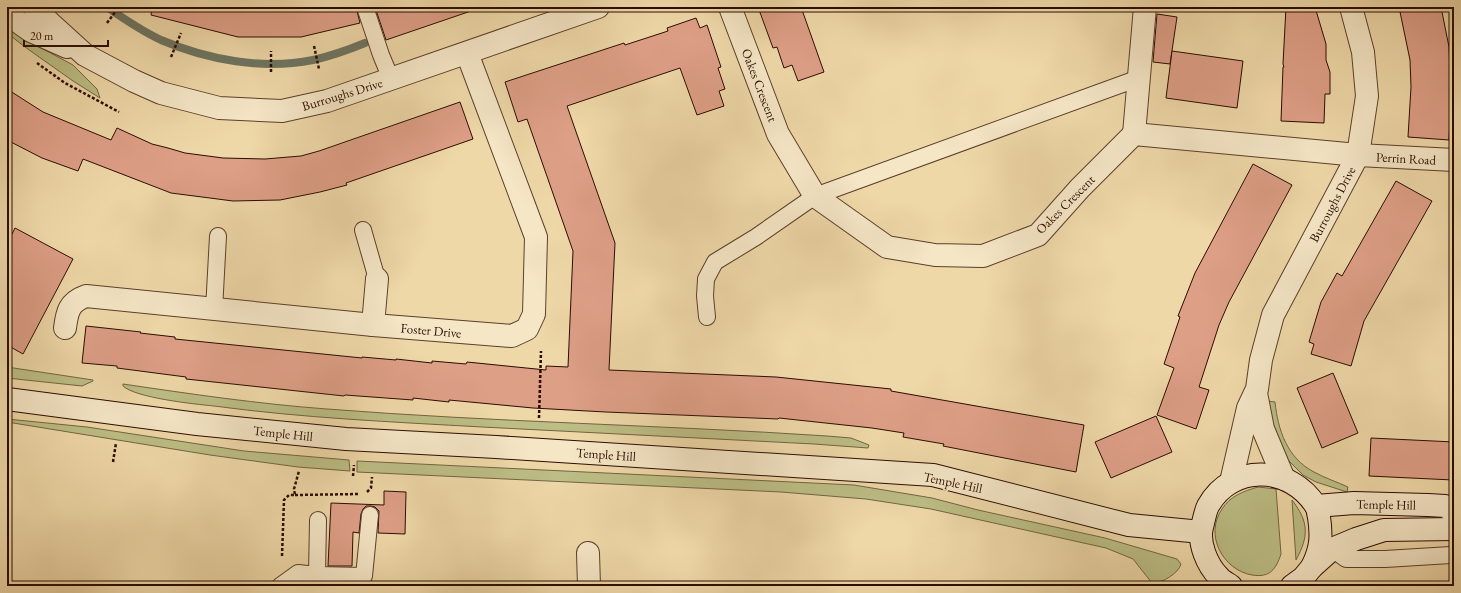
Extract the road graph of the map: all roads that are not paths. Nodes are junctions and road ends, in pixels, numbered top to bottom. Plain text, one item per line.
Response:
1 (34, 7) edge
2 (365, 7) edge
3 (598, 7) edge
4 (730, 7) edge
5 (1145, 7) edge
6 (1351, 7) edge
7 (7, 14) edge
8 (467, 53) junction
9 (85, 55) junction
10 (1139, 78) junction
11 (392, 79) junction
12 (1134, 134) junction
13 (1358, 155) junction
14 (1454, 160) edge
15 (815, 196) junction
16 (363, 230) dead end
17 (218, 236) dead end
18 (377, 279) joint
19 (214, 310) junction
20 (707, 316) dead end
21 (373, 325) junction
22 (65, 328) dead end
23 (1256, 393) junction
24 (7, 400) edge
25 (1284, 479) junction
26 (1231, 482) junction
27 (1316, 506) junction
28 (1454, 512) edge
29 (370, 516) dead end
30 (318, 520) dead end
31 (1454, 529) edge
32 (1201, 532) junction
33 (1332, 549) junction
34 (588, 553) dead end
35 (1454, 553) edge
36 (1312, 567) junction
37 (317, 575) junction
38 (284, 583) edge
39 (589, 586) edge
40 (1231, 586) edge
41 (1292, 586) edge

1 - 9 street, Burroughs Drive
2 - 11 lane
3 - 8 street, Burroughs Drive
4 - 15 street, Oakes Crescent
5 - 10 street
6 - 13 street, Burroughs Drive
7 - 9 street, Burroughs Drive
8 - 11 street, Burroughs Drive
8 - 21 street, Foster Drive
9 - 11 street, Burroughs Drive
10 - 12 street
10 - 15 lane
12 - 13 street
12 - 15 street, Oakes Crescent
13 - 14 street, Perrin Road
13 - 23 street, Burroughs Drive
15 - 20 lane
16 - 18 lane
17 - 19 lane
18 - 21 street
19 - 21 street, Foster Drive
19 - 22 street, Foster Drive
23 - 25 street, Burroughs Drive
23 - 26 street, Burroughs Drive
24 - 32 street, Temple Hill
25 - 26 street
25 - 27 street
26 - 32 street
27 - 28 street, Temple Hill
27 - 36 street, Temple Hill
29 - 37 lane
30 - 37 lane
31 - 33 street, Temple Hill
32 - 40 street
33 - 35 lane
33 - 36 street, Temple Hill
34 - 39 street
36 - 41 street, Temple Hill
37 - 38 lane

